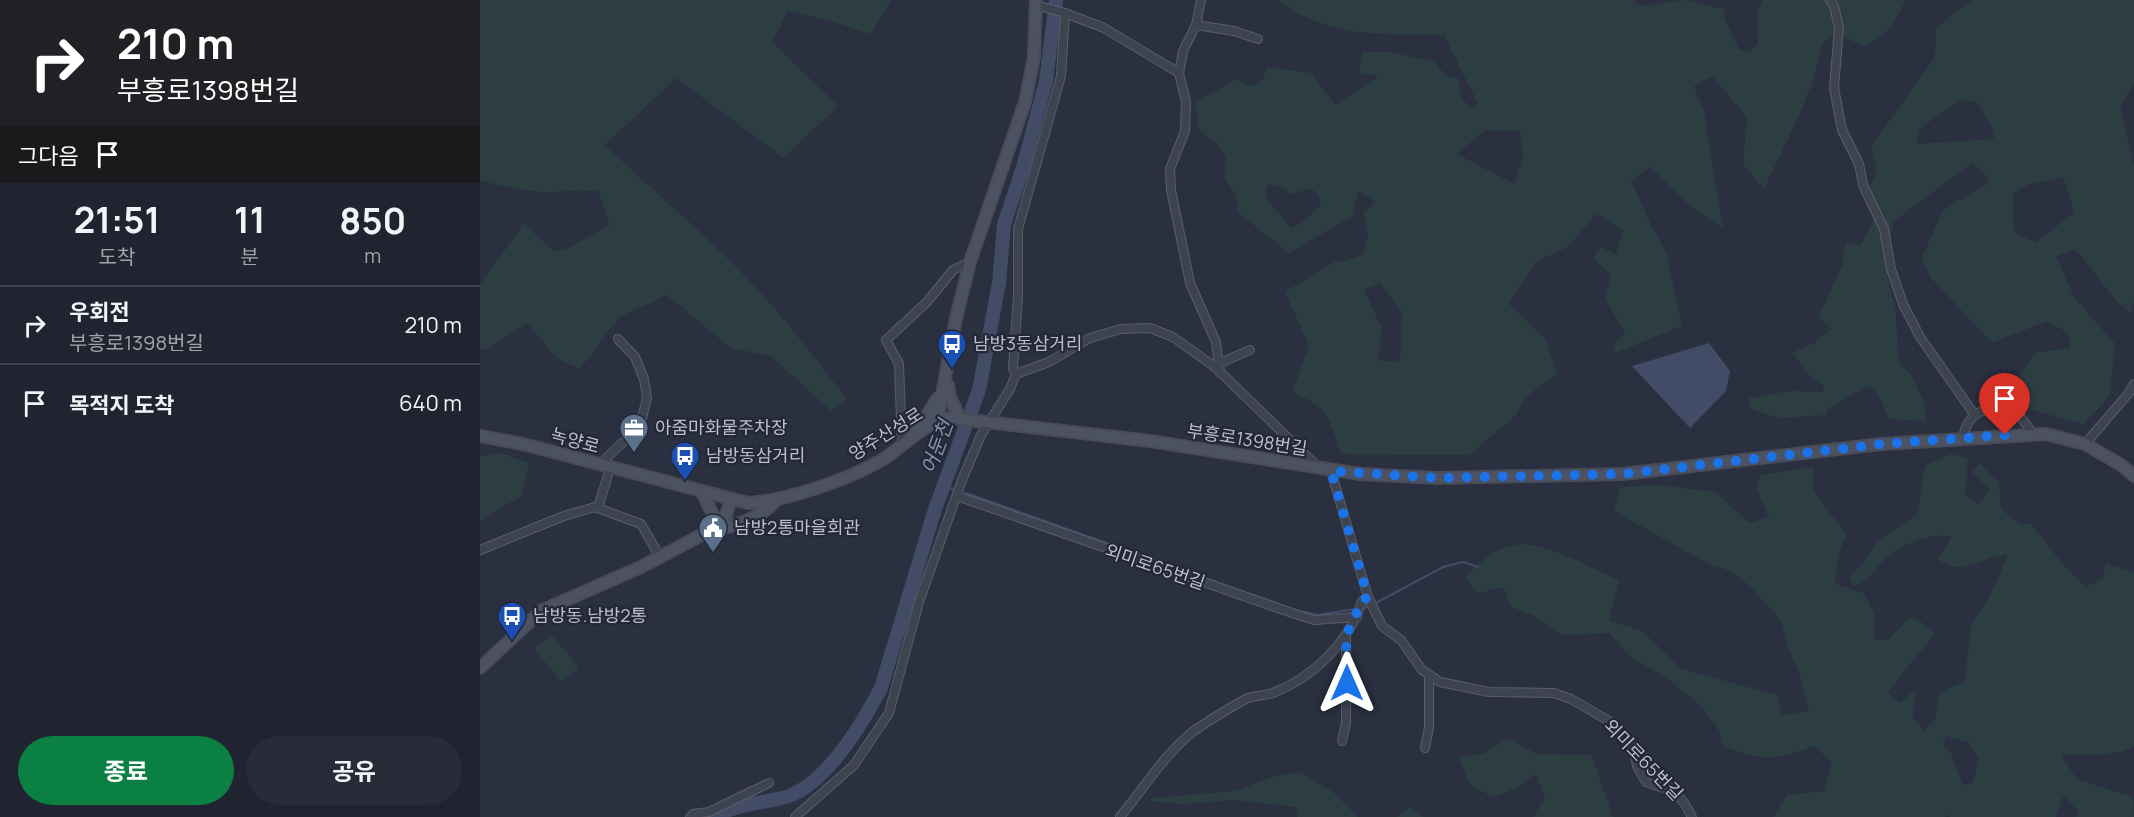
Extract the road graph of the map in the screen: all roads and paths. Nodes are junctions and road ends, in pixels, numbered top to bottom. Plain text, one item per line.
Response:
1 (1201, 0) edge
2 (1830, 0) edge
3 (1039, 4) edge
4 (1065, 13) junction
5 (1196, 25) junction
6 (1258, 39) dead end
7 (1179, 73) junction
8 (970, 262) junction
9 (618, 339) dead end
10 (1250, 350) dead end
11 (1219, 368) junction
12 (948, 369) junction
13 (1016, 374) junction
14 (2134, 384) edge
15 (1974, 414) junction
16 (960, 419) junction
17 (937, 422) junction
18 (987, 424) junction
19 (2033, 434) junction
20 (480, 436) edge
21 (1963, 437) junction
22 (2085, 444) junction
23 (904, 445) junction
24 (604, 466) junction
25 (1326, 470) junction
26 (2134, 476) edge
27 (702, 492) junction
28 (957, 496) junction
29 (731, 500) junction
30 (775, 501) junction
31 (598, 508) junction
32 (711, 530) junction
33 (480, 550) edge
34 (660, 557) junction
35 (1371, 603) junction
36 (1359, 611) junction
37 (1346, 636) junction
38 (480, 668) edge
39 (1429, 675) junction
40 (1342, 741) dead end
41 (1633, 746) junction
42 (1425, 748) dead end
43 (769, 783) dead end
44 (1673, 792) junction
45 (690, 817) edge
46 (795, 817) edge
47 (1120, 817) edge
48 (1692, 817) edge

1 - 5 street
2 - 15 street
3 - 4 street
3 - 8 street, 양주산성로
4 - 7 street
4 - 13 street
5 - 6 street
5 - 7 street
7 - 11 street
8 - 12 street, 양주산성로
8 - 23 street
9 - 24 street
10 - 11 street
11 - 13 street
11 - 25 street
12 - 16 street
12 - 17 street, 양주산성로
12 - 23 street
13 - 18 street
14 - 22 street
15 - 19 street
15 - 21 street
16 - 17 street, 부흥로1398번길
16 - 18 street, 부흥로1398번길
17 - 23 street, 양주산성로
18 - 25 street, 부흥로1398번길
18 - 28 street
19 - 21 street, 부흥로1398번길
19 - 22 street, 부흥로1398번길
20 - 24 street, 녹양로
21 - 25 street, 부흥로1398번길
22 - 26 street, 부흥로1398번길
23 - 30 street, 양주산성로
24 - 27 street, 녹양로
24 - 31 street
25 - 35 street, 외미로65번길
27 - 29 street, 녹양로
27 - 32 street
28 - 36 street, 외미로65번길
28 - 46 street
29 - 30 street, 양주산성로
29 - 32 street
30 - 32 street
31 - 33 street
31 - 34 street
32 - 34 street
34 - 38 street
35 - 36 street
35 - 39 street, 외미로65번길
36 - 37 street
37 - 40 street
37 - 47 street
39 - 41 street, 외미로65번길
39 - 42 street
41 - 44 street, 외미로65번길
41 - 44 street
43 - 45 street
44 - 48 street, 외미로65번길

